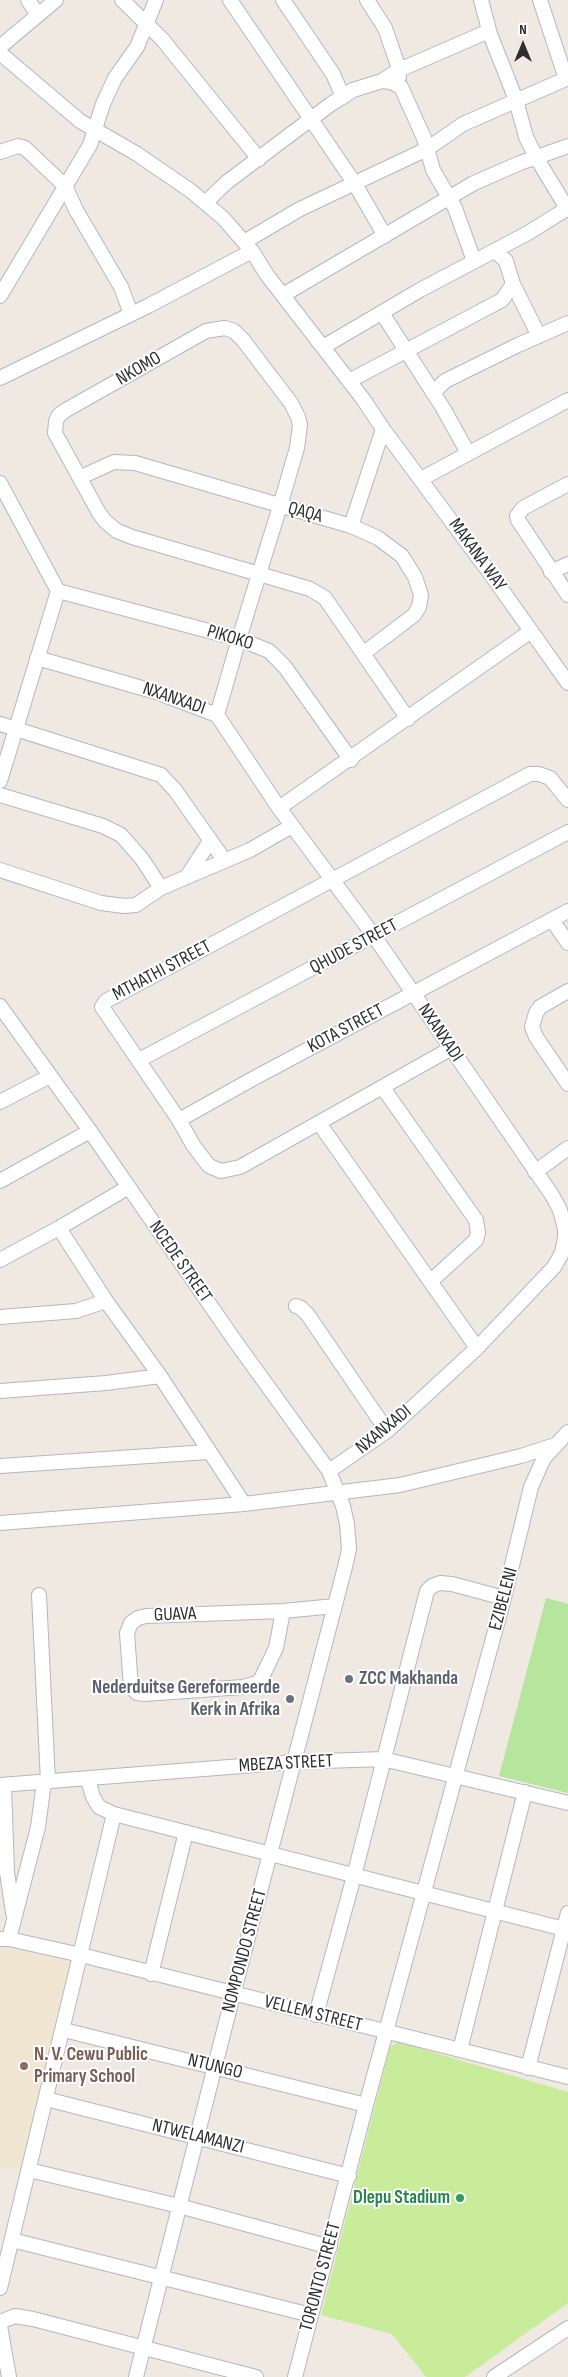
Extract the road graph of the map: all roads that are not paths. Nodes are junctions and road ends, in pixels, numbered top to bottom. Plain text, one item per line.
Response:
1 (28, 0) edge
2 (56, 0) edge
3 (122, 0) edge
4 (156, 0) edge
5 (230, 0) edge
6 (283, 0) edge
7 (367, 0) edge
8 (480, 0) edge
9 (540, 0) edge
10 (38, 15) junction
11 (147, 23) junction
12 (489, 31) junction
13 (0, 47) edge
14 (0, 53) edge
15 (399, 70) junction
16 (567, 78) edge
17 (382, 80) junction
18 (401, 87) junction
19 (343, 96) junction
20 (516, 100) junction
21 (312, 118) junction
22 (95, 130) junction
23 (568, 146) edge
24 (427, 149) junction
25 (0, 152) edge
26 (536, 157) junction
27 (259, 159) junction
28 (355, 184) junction
29 (65, 186) junction
30 (448, 197) junction
31 (205, 203) junction
32 (568, 209) edge
33 (385, 236) junction
34 (248, 247) junction
35 (495, 250) junction
36 (474, 262) junction
37 (513, 284) junction
38 (283, 295) junction
39 (0, 296) edge
40 (382, 313) junction
41 (131, 314) junction
42 (568, 323) edge
43 (539, 336) junction
44 (323, 347) junction
45 (405, 350) junction
46 (0, 378) edge
47 (350, 381) junction
48 (433, 393) junction
49 (568, 400) edge
50 (383, 429) junction
51 (468, 453) junction
52 (81, 477) junction
53 (421, 479) junction
54 (0, 483) edge
55 (568, 484) edge
56 (280, 506) junction
57 (351, 526) junction
58 (568, 564) edge
59 (552, 572) junction
60 (259, 574) junction
61 (58, 591) junction
62 (568, 595) edge
63 (531, 631) junction
64 (239, 639) junction
65 (364, 653) junction
66 (36, 658) junction
67 (568, 682) edge
68 (217, 715) junction
69 (408, 719) junction
70 (0, 724) edge
71 (17, 729) junction
72 (351, 760) junction
73 (0, 781) edge
74 (0, 795) edge
75 (568, 800) edge
76 (279, 808) junction
77 (292, 826) junction
78 (568, 832) edge
79 (210, 841) junction
80 (225, 861) junction
81 (0, 870) edge
82 (188, 876) junction
83 (334, 879) junction
84 (161, 888) junction
85 (568, 911) edge
86 (552, 920) junction
87 (374, 936) junction
88 (568, 944) edge
89 (568, 991) edge
90 (413, 994) junction
91 (0, 1006) edge
92 (450, 1049) junction
93 (139, 1060) junction
94 (50, 1076) junction
95 (568, 1084) edge
96 (383, 1088) junction
97 (0, 1102) edge
98 (179, 1120) junction
99 (318, 1123) junction
100 (90, 1131) junction
101 (568, 1148) edge
102 (535, 1172) junction
103 (0, 1181) edge
104 (128, 1188) junction
105 (59, 1228) junction
106 (0, 1260) edge
107 (431, 1281) junction
108 (106, 1301) junction
109 (296, 1306) dead end
110 (0, 1317) edge
111 (477, 1348) junction
112 (160, 1376) junction
113 (0, 1391) edge
114 (387, 1431) junction
115 (568, 1432) edge
116 (555, 1445) junction
117 (208, 1452) junction
118 (0, 1466) edge
119 (329, 1471) junction
120 (338, 1494) junction
121 (244, 1504) junction
122 (0, 1523) edge
123 (347, 1524) joint
124 (39, 1595) dead end
125 (504, 1598) junction
126 (335, 1606) junction
127 (283, 1611) junction
128 (383, 1759) junction
129 (293, 1762) junction
130 (456, 1775) junction
131 (88, 1780) junction
132 (46, 1782) junction
133 (2, 1785) edge
134 (526, 1792) junction
135 (568, 1803) edge
136 (114, 1814) junction
137 (186, 1832) junction
138 (270, 1854) junction
139 (354, 1876) junction
140 (424, 1894) junction
141 (495, 1911) junction
142 (568, 1913) edge
143 (14, 1916) junction
144 (566, 1929) edge
145 (5, 1939) edge
146 (81, 1956) junction
147 (151, 1974) junction
148 (233, 1994) junction
149 (316, 2015) junction
150 (64, 2030) junction
151 (386, 2032) junction
152 (460, 2050) junction
153 (214, 2067) junction
154 (528, 2068) junction
155 (568, 2077) edge
156 (46, 2099) junction
157 (366, 2105) junction
158 (197, 2136) junction
159 (29, 2170) junction
160 (348, 2176) junction
161 (179, 2206) junction
162 (12, 2240) junction
163 (330, 2246) junction
164 (160, 2277) junction
165 (0, 2288) edge
166 (311, 2315) junction
167 (0, 2322) edge
168 (0, 2326) edge
169 (568, 2328) edge
170 (144, 2347) junction
171 (9, 2377) edge
172 (136, 2377) edge
173 (256, 2377) edge
174 (295, 2377) edge
175 (494, 2377) edge

1 - 10 street
2 - 10 street
3 - 11 street
4 - 11 street
5 - 21 street
6 - 19 street
7 - 15 street
8 - 12 street
9 - 16 street
10 - 13 street
11 - 22 street
11 - 27 street
12 - 15 street
12 - 20 street
14 - 22 street, MAKANA WAY
15 - 17 street
15 - 18 street
16 - 20 street
17 - 18 street
17 - 19 street
18 - 24 street
19 - 21 street
20 - 24 street
20 - 26 street
21 - 27 street
21 - 28 street
22 - 29 street
22 - 31 street, MAKANA WAY
23 - 26 street
24 - 28 street
24 - 30 street
25 - 29 street
26 - 30 street
26 - 32 street
27 - 31 street
28 - 33 street
28 - 34 street
29 - 39 street
29 - 41 street
30 - 33 street
30 - 36 street
31 - 34 street, MAKANA WAY
32 - 35 street
33 - 38 street
34 - 38 street, MAKANA WAY
34 - 41 street
35 - 36 street
35 - 37 street
36 - 40 street
37 - 43 street
37 - 45 street
38 - 44 street, MAKANA WAY
40 - 44 street
40 - 45 street
41 - 46 street
42 - 43 street
43 - 48 street
44 - 47 street, MAKANA WAY
45 - 47 street
45 - 48 street
47 - 50 street, MAKANA WAY
48 - 51 street
49 - 51 street
50 - 53 street, MAKANA WAY
50 - 57 street
51 - 53 street
52 - 56 street, QAQA
52 - 56 street, NKOMO
52 - 60 street, NKOMO
53 - 63 street, MAKANA WAY
54 - 61 street
55 - 59 street
56 - 57 street, QAQA
56 - 60 street, NKOMO
57 - 65 street, QAQA
58 - 59 street
59 - 62 street
60 - 64 street, NKOMO
60 - 65 street
61 - 64 street, PIKOKO
61 - 66 street
63 - 67 street, MAKANA WAY
63 - 69 street
64 - 68 street, NKOMO
64 - 72 street, PIKOKO
65 - 69 street
66 - 68 street, NXANXADI
66 - 71 street
68 - 76 street, NXANXADI
69 - 72 street
70 - 71 street
71 - 73 street
71 - 79 street
72 - 76 street
74 - 84 street
75 - 83 street, MTHATHI STREET
76 - 77 street, NXANXADI
77 - 80 street
77 - 83 street, NXANXADI
78 - 87 street, QHUDE STREET
79 - 80 street
79 - 82 street
80 - 82 street
81 - 84 street
82 - 84 street
83 - 87 street, NXANXADI
83 - 93 street, MTHATHI STREET
85 - 86 street, KOTA STREET
86 - 88 street
86 - 90 street, KOTA STREET
87 - 90 street, NXANXADI
87 - 93 street, QHUDE STREET
89 - 95 street
90 - 92 street, NXANXADI
90 - 98 street, KOTA STREET
91 - 94 street, NCEDE STREET
92 - 96 street, MTHATHI STREET
92 - 102 street, NXANXADI
93 - 98 street, MTHATHI STREET
94 - 97 street
94 - 100 street, NCEDE STREET
96 - 99 street, MTHATHI STREET
96 - 107 street
98 - 99 street, MTHATHI STREET
99 - 107 street
100 - 103 street
100 - 104 street, NCEDE STREET
101 - 102 street
102 - 111 street, NXANXADI
104 - 105 street
104 - 119 street, NCEDE STREET
105 - 106 street
105 - 108 street
107 - 111 street
108 - 110 street
108 - 112 street
109 - 114 street
111 - 114 street, NXANXADI
112 - 113 street
112 - 117 street
114 - 119 street, NXANXADI
115 - 116 street, EZIBELENI
116 - 120 street
116 - 125 street, EZIBELENI
117 - 118 street
117 - 121 street
119 - 120 street, NCEDE STREET
120 - 121 street
120 - 123 street, NCEDE STREET
121 - 122 street
123 - 126 street, NOMPONDO STREET
124 - 132 street
125 - 128 street
125 - 130 street, EZIBELENI
126 - 127 street, GUAVA
126 - 129 street, NOMPONDO STREET
127 - 127 street, GUAVA
128 - 129 street, MBEZA STREET
128 - 130 street, MBEZA STREET
128 - 139 street
129 - 131 street, MBEZA STREET
129 - 138 street, NOMPONDO STREET
130 - 134 street, MBEZA STREET
130 - 140 street, EZIBELENI
131 - 132 street, MBEZA STREET
131 - 136 street
132 - 133 street, MBEZA STREET
132 - 143 street
133 - 143 street
134 - 135 street, MBEZA STREET
134 - 141 street
136 - 137 street
136 - 146 street
137 - 138 street
137 - 147 street
138 - 139 street
138 - 148 street, NOMPONDO STREET
139 - 140 street
139 - 149 street
140 - 141 street
140 - 151 street, TORONTO STREET
141 - 144 street
141 - 152 street
142 - 144 street
143 - 145 street
144 - 154 street
145 - 146 street, VELLEM STREET
146 - 147 street, VELLEM STREET
146 - 150 street
147 - 148 street, VELLEM STREET
148 - 149 street, VELLEM STREET
148 - 153 street, NOMPONDO STREET
149 - 151 street, VELLEM STREET
150 - 153 street, NTUNGO
150 - 156 street
151 - 152 street, VELLEM STREET
151 - 157 street, TORONTO STREET
152 - 154 street, VELLEM STREET
153 - 157 street, NTUNGO
153 - 158 street, NOMPONDO STREET
154 - 155 street, VELLEM STREET
156 - 158 street, NTWELAMANZI
156 - 159 street
157 - 160 street, TORONTO STREET
158 - 160 street, NTWELAMANZI
158 - 161 street, NOMPONDO STREET
159 - 161 street
159 - 162 street
160 - 163 street, TORONTO STREET
161 - 163 street
161 - 164 street, NOMPONDO STREET
162 - 164 street
162 - 165 street
163 - 166 street, TORONTO STREET
164 - 166 street
164 - 170 street, NOMPONDO STREET
166 - 174 street, TORONTO STREET
167 - 170 street
168 - 171 street
169 - 175 street
170 - 172 street, NOMPONDO STREET
170 - 173 street

